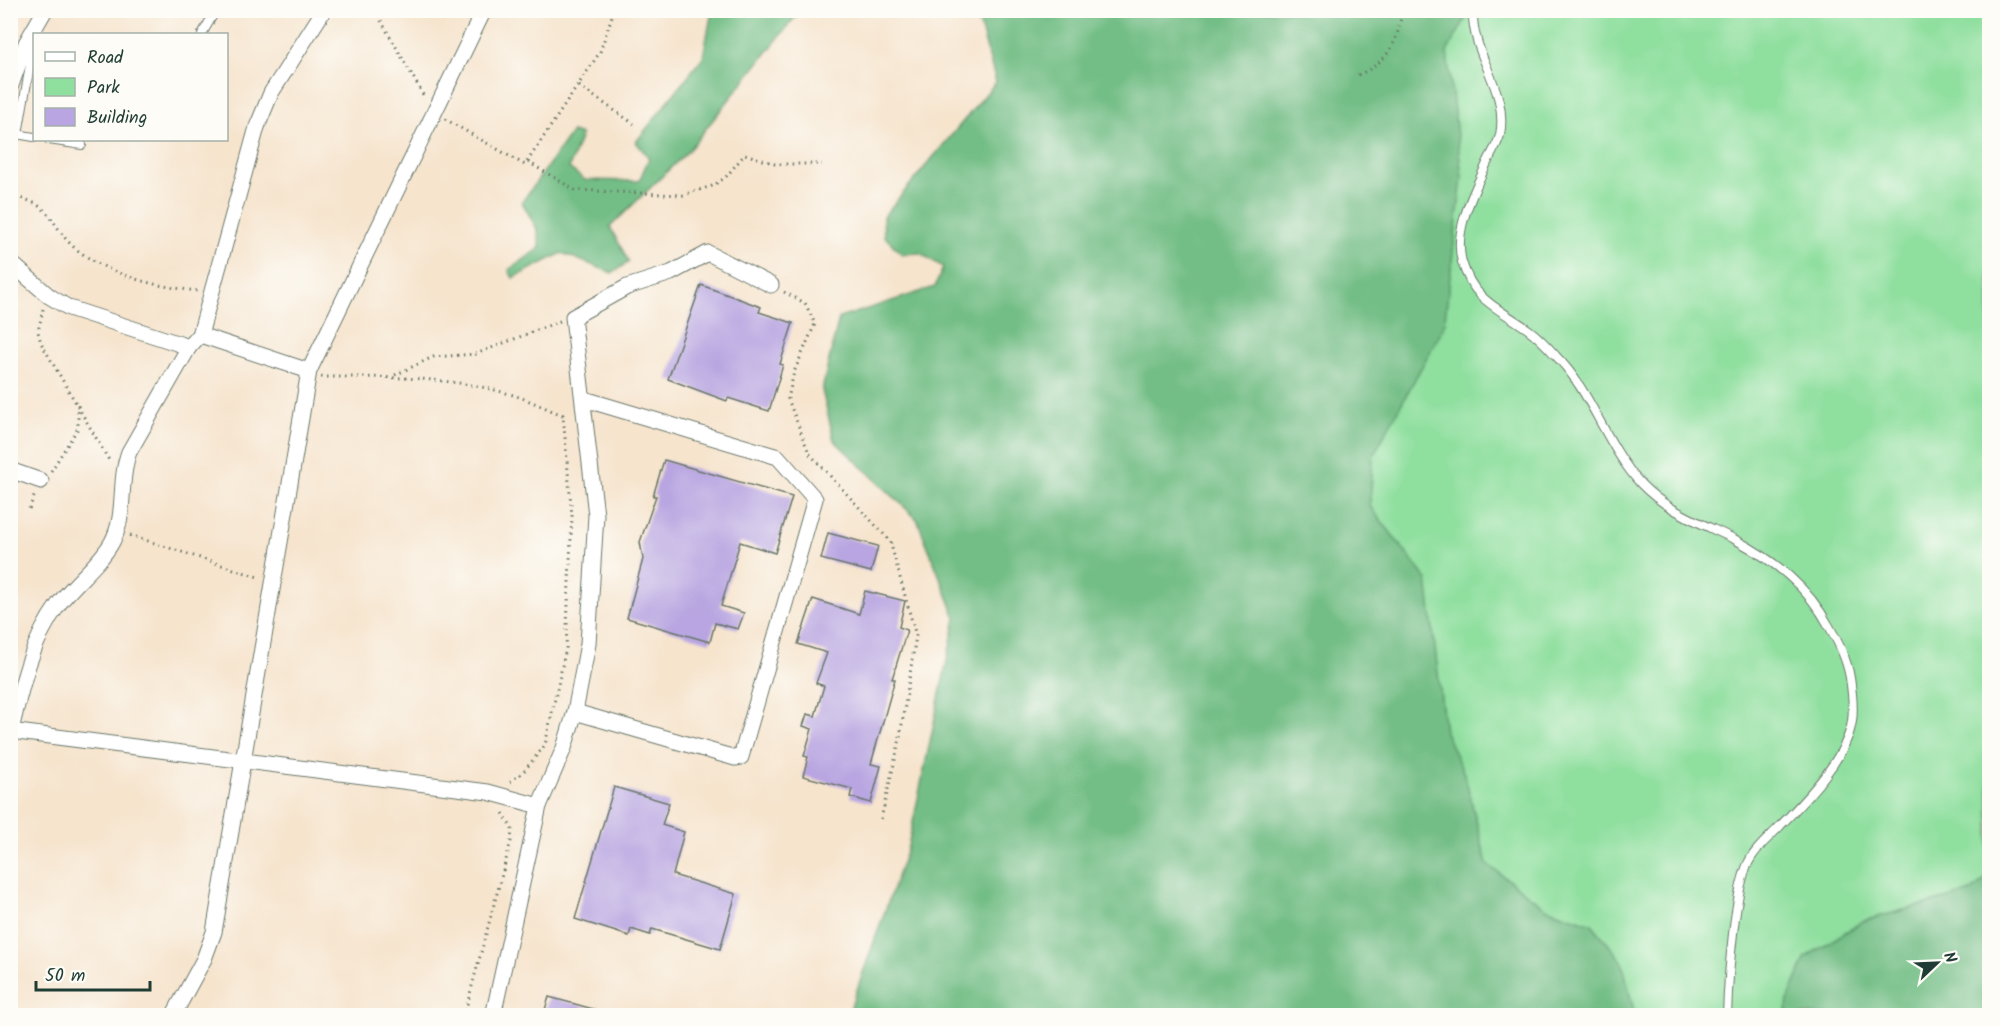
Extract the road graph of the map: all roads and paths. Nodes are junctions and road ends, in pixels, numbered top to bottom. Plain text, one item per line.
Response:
1 (216, 10) edge
2 (324, 10) edge
3 (375, 10) edge
4 (484, 10) edge
5 (614, 10) edge
6 (1402, 10) edge
7 (1473, 10) edge
8 (38, 13) edge
9 (203, 33) edge
10 (28, 38) junction
11 (1358, 75) dead end
12 (579, 86) junction
13 (10, 88) edge
14 (433, 112) junction
15 (634, 124) dead end
16 (15, 134) edge
17 (33, 137) edge
18 (56, 141) edge
19 (82, 145) dead end
20 (10, 152) edge
21 (528, 162) junction
22 (822, 164) dead end
23 (10, 196) edge
24 (10, 262) edge
25 (771, 285) joint
26 (212, 292) junction
27 (49, 296) junction
28 (573, 317) junction
29 (200, 335) junction
30 (189, 347) junction
31 (309, 371) junction
32 (393, 376) junction
33 (584, 399) junction
34 (78, 403) junction
35 (10, 470) edge
36 (123, 478) junction
37 (41, 481) junction
38 (29, 509) dead end
39 (116, 531) junction
40 (274, 582) junction
41 (575, 712) junction
42 (11, 732) edge
43 (244, 761) junction
44 (488, 792) junction
45 (539, 806) junction
46 (880, 823) dead end
47 (173, 1016) edge
48 (464, 1016) edge
49 (493, 1016) edge
50 (1727, 1016) edge

1 - 9 lane
2 - 26 street
3 - 14 path
4 - 14 street
5 - 12 path
6 - 11 path
7 - 50 lane
8 - 10 street
10 - 13 street
10 - 16 lane
12 - 15 path
12 - 21 path
14 - 21 path
14 - 31 street
16 - 17 lane
16 - 20 lane
18 - 19 lane
21 - 22 path
23 - 26 path
24 - 27 street
25 - 28 street
25 - 46 path
26 - 29 street
27 - 30 street
27 - 34 path
28 - 32 path
28 - 33 street
29 - 30 street
29 - 31 street
30 - 36 street
31 - 32 path
31 - 40 street
32 - 44 path
33 - 41 street
33 - 41 street
34 - 36 path
34 - 37 path
35 - 37 street
36 - 39 street
37 - 38 path
39 - 40 path
39 - 42 street
40 - 43 street
41 - 45 street
42 - 43 street
43 - 44 street
43 - 47 street
44 - 45 street
44 - 48 path
45 - 49 street

